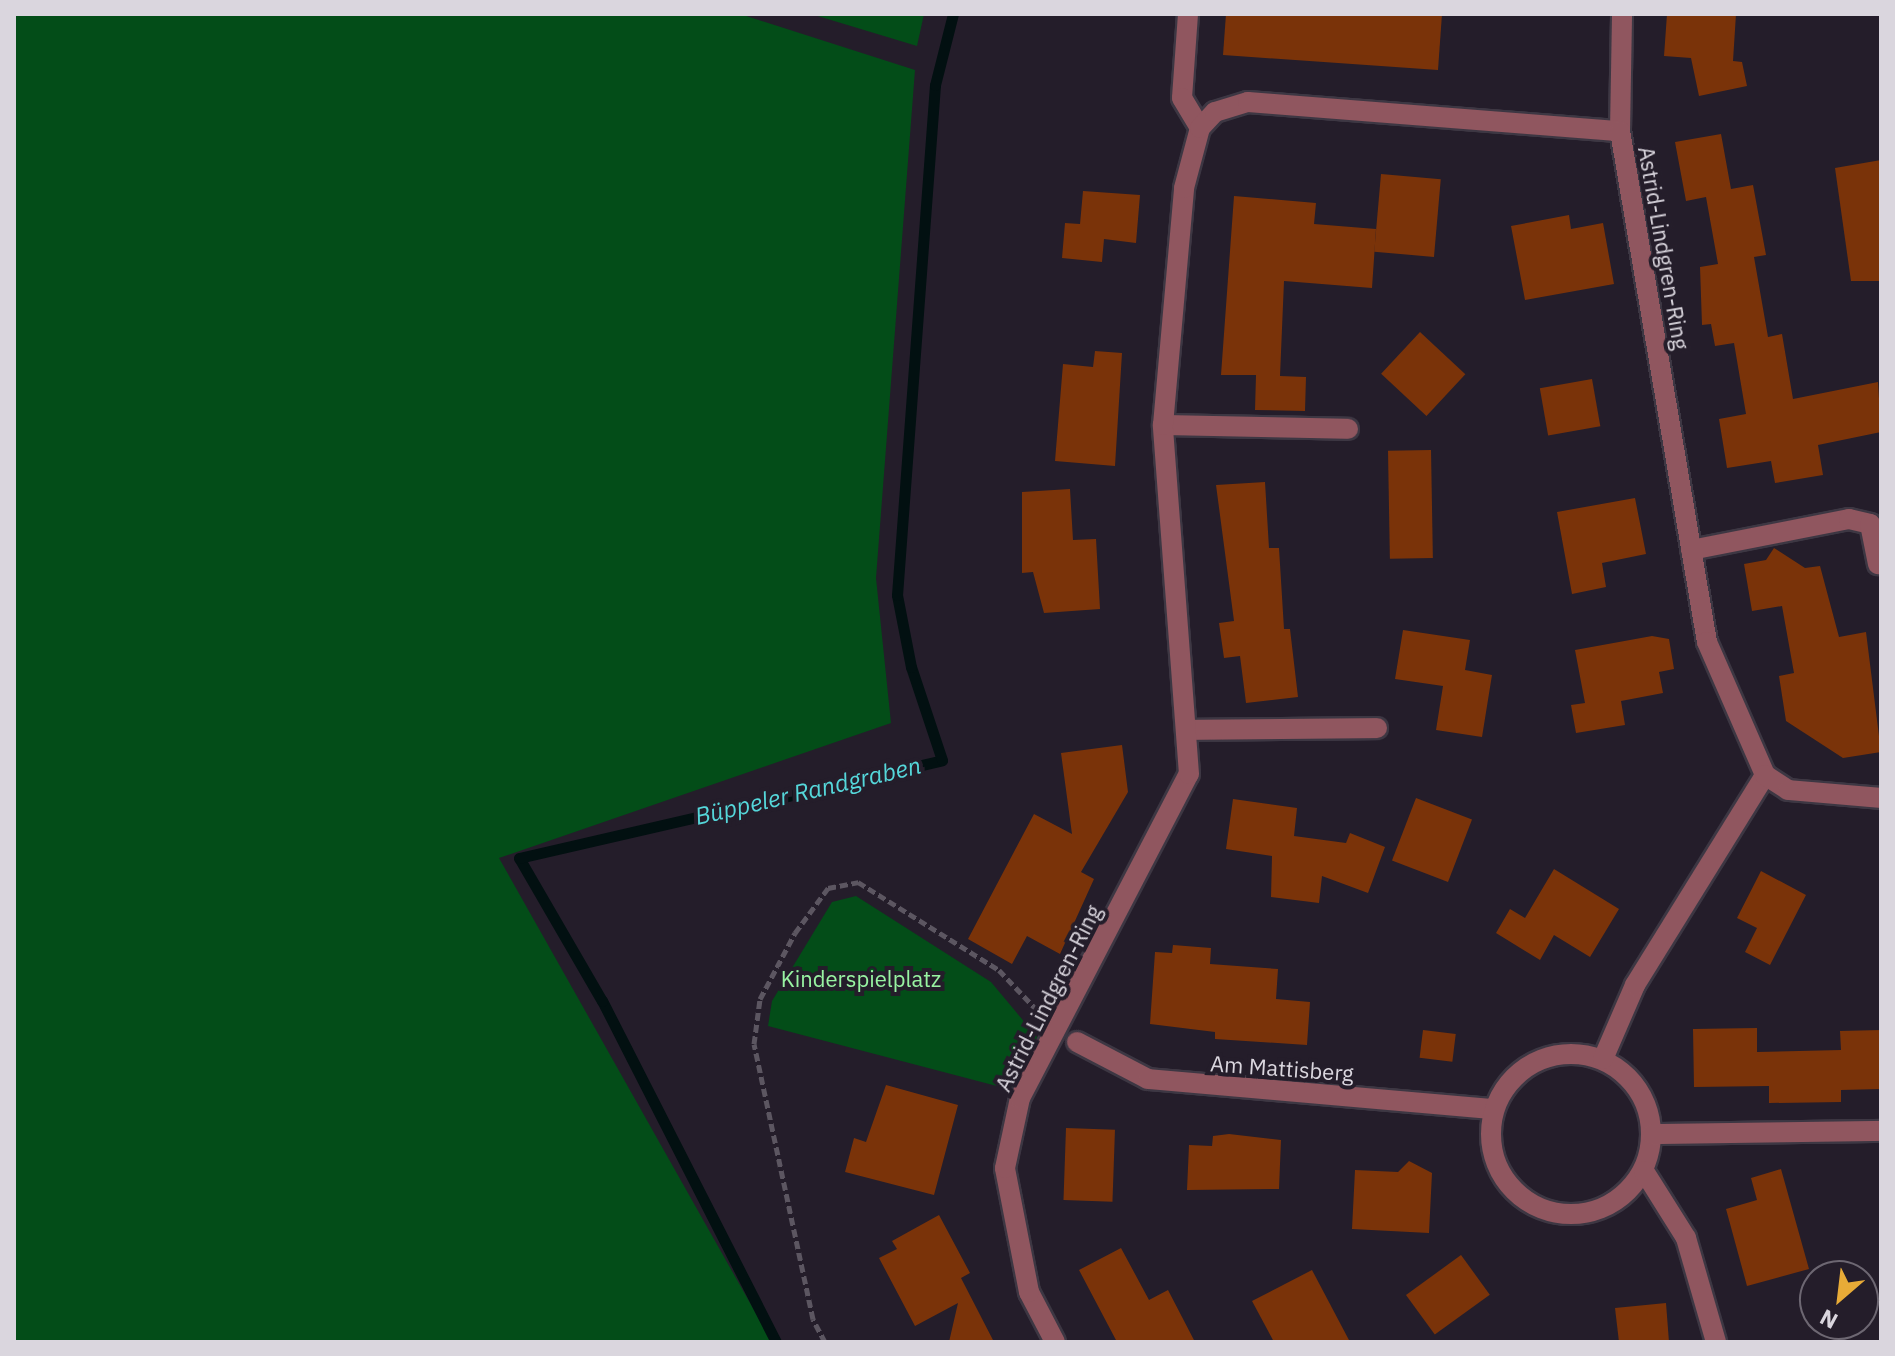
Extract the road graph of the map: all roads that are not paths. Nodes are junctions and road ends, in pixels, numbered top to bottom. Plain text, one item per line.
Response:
1 (1188, 14) edge
2 (1622, 14) edge
3 (1200, 128) junction
4 (1620, 131) junction
5 (1163, 425) junction
6 (1348, 429) dead end
7 (1691, 550) junction
8 (1878, 564) dead end
9 (1377, 728) dead end
10 (1186, 730) junction
11 (1765, 775) junction
12 (1881, 798) edge
13 (1068, 1037) junction
14 (1603, 1059) junction
15 (1493, 1109) junction
16 (1881, 1131) edge
17 (1652, 1134) junction
18 (1644, 1171) junction
19 (1055, 1342) edge
20 (1716, 1342) edge

1 - 3 street
2 - 4 street
3 - 4 street, Astrid-Lindgren-Ring
3 - 5 street, Astrid-Lindgren-Ring
4 - 7 street, Astrid-Lindgren-Ring
5 - 6 street
5 - 10 street, Astrid-Lindgren-Ring
7 - 8 street
7 - 11 street, Astrid-Lindgren-Ring
9 - 10 street
10 - 13 street, Astrid-Lindgren-Ring
11 - 12 street
11 - 14 street
13 - 15 street, Am Mattisberg
13 - 19 street, Astrid-Lindgren-Ring
14 - 15 street
14 - 17 street
15 - 18 street
16 - 17 street
17 - 18 street
18 - 20 street

